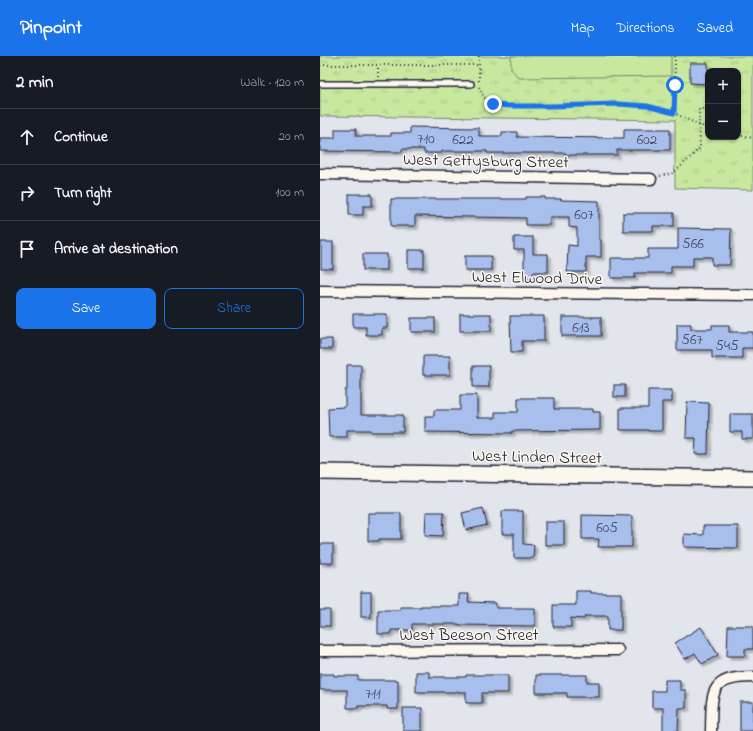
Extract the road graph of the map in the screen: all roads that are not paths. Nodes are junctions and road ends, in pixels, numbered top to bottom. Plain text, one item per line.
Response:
1 (320, 84) edge
2 (471, 84) dead end
3 (320, 174) edge
4 (651, 179) dead end
5 (320, 291) edge
6 (753, 295) edge
7 (320, 472) edge
8 (753, 478) edge
9 (618, 650) dead end
10 (320, 651) edge
11 (753, 677) edge
12 (711, 731) edge

1 - 2 lane
3 - 4 street, West Gettysburg Street
5 - 6 street, West Elwood Drive
7 - 8 street, West Linden Street
9 - 10 street, West Beeson Street
11 - 12 street

